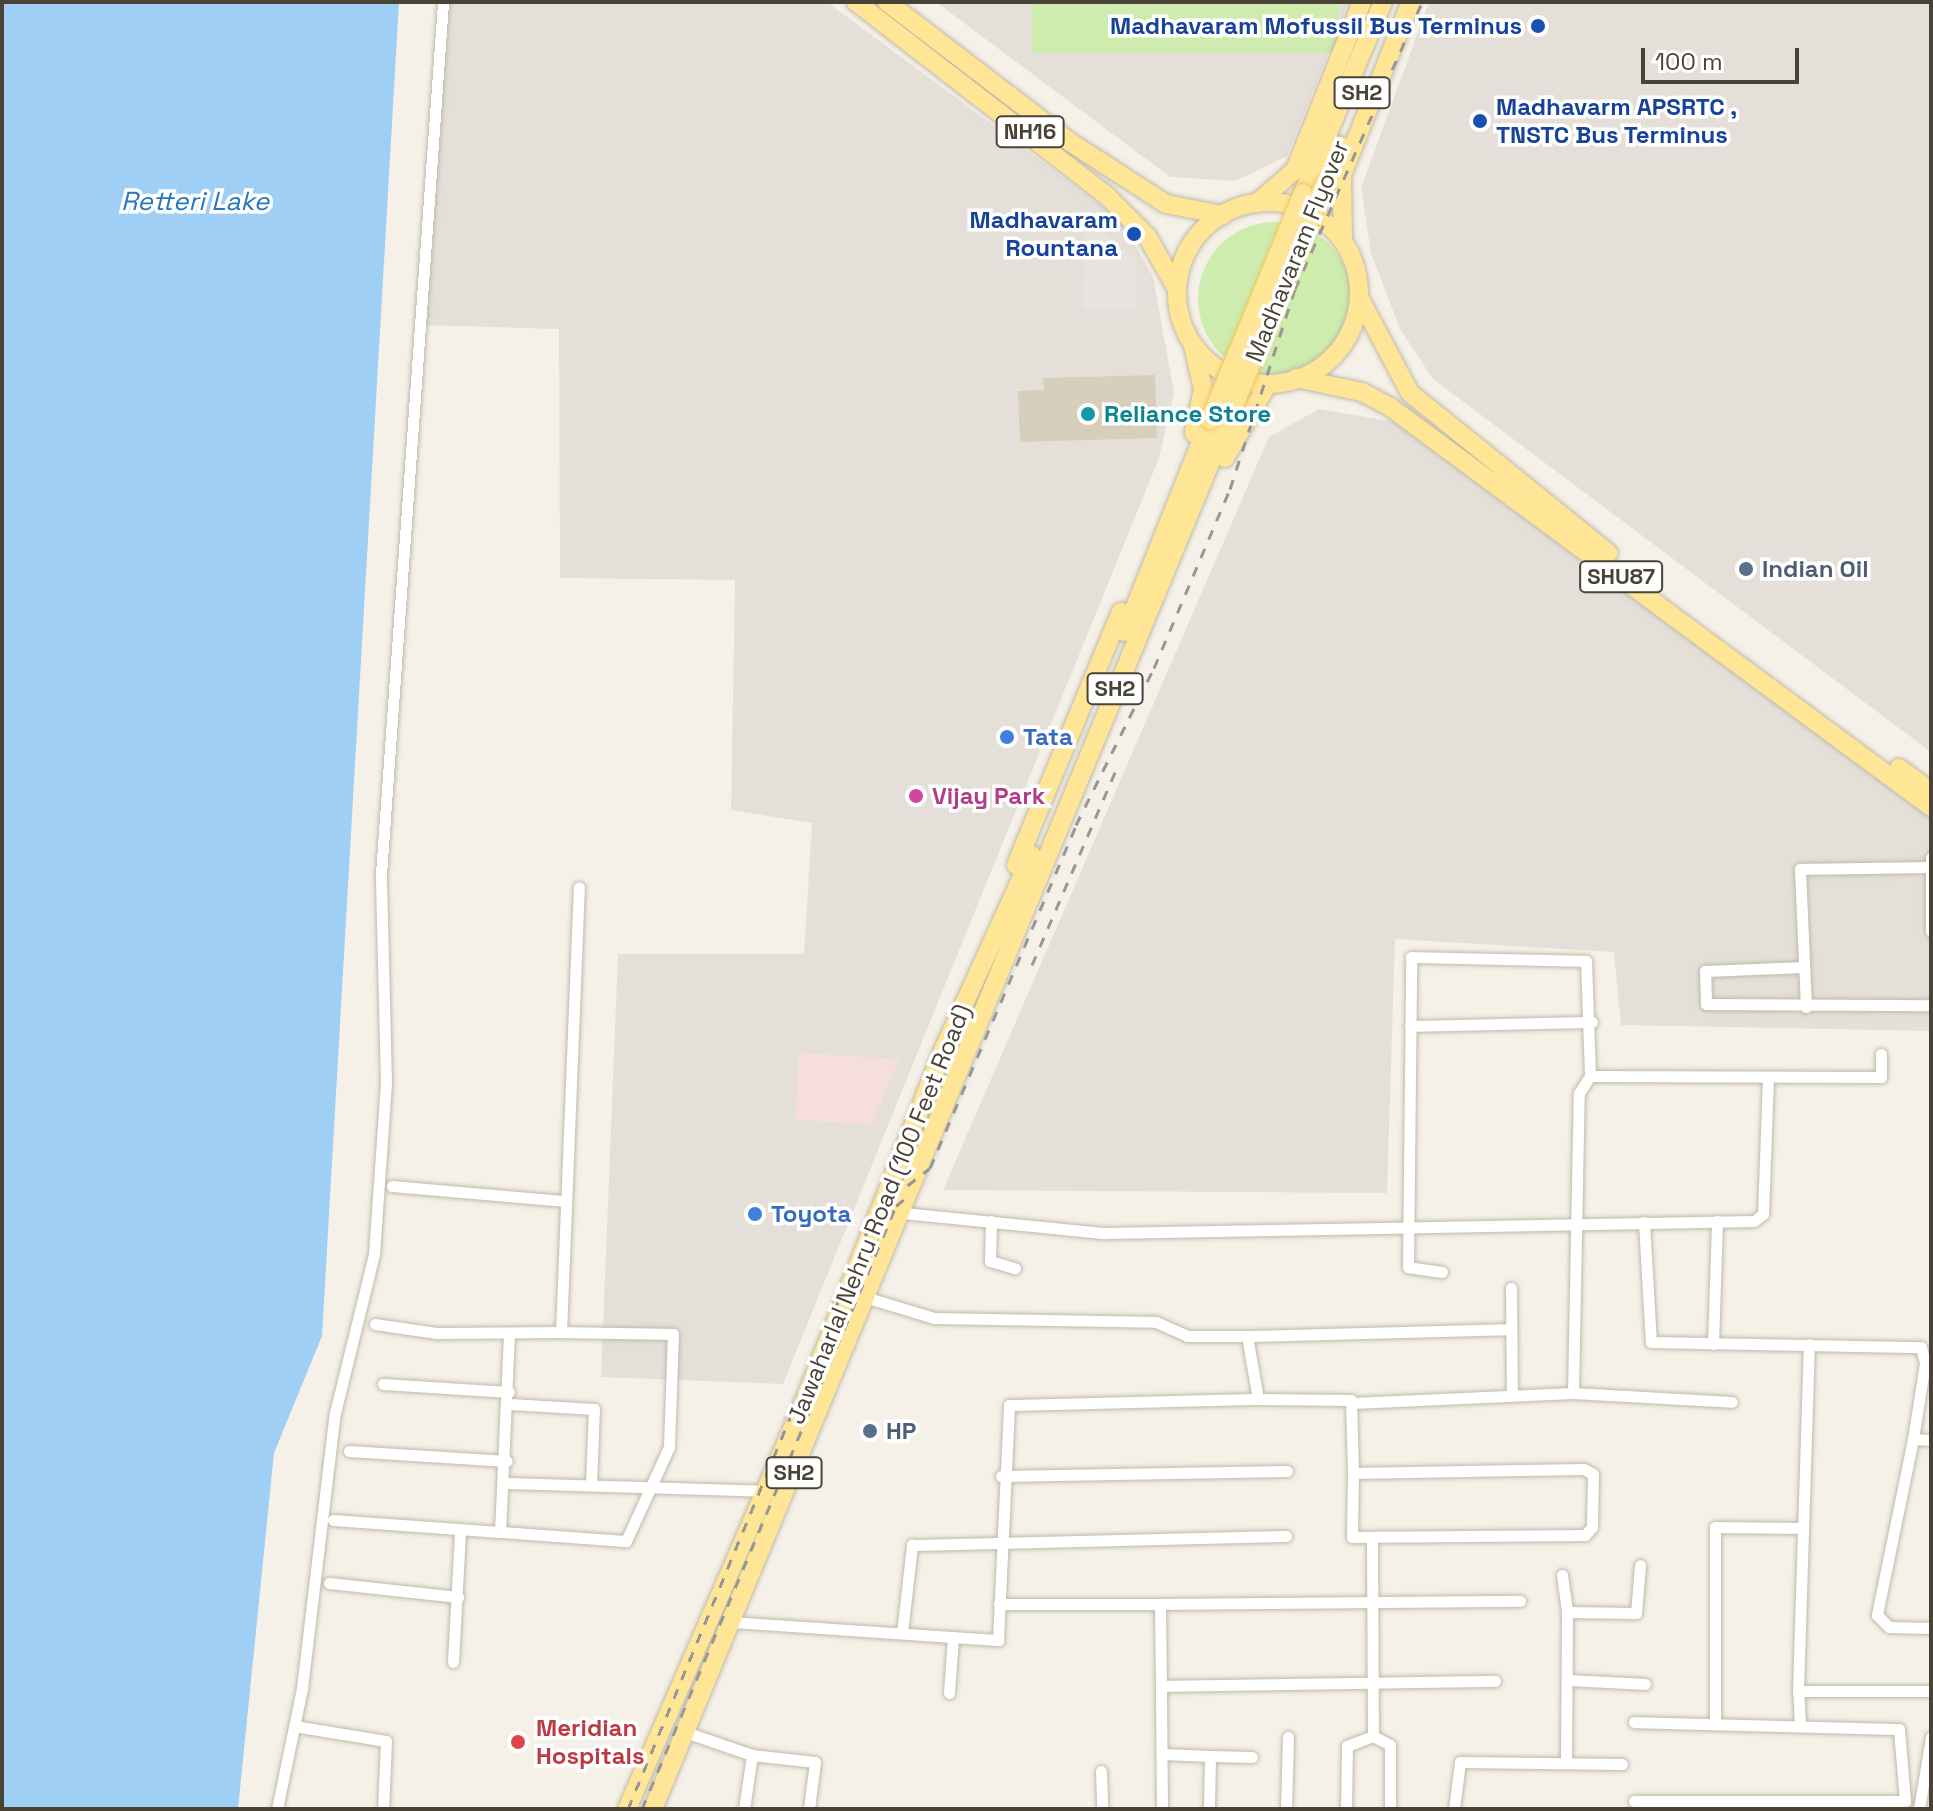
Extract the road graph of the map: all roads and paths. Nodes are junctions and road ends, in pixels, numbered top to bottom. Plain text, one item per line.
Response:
1 (443, 2) edge
2 (856, 2) edge
3 (887, 2) edge
4 (1362, 2) edge
5 (1383, 2) edge
6 (1401, 2) edge
7 (1411, 2) edge
8 (1257, 203) junction
9 (1223, 215) junction
10 (1343, 240) junction
11 (1177, 289) junction
12 (1360, 299) junction
13 (1193, 345) junction
14 (1399, 377) junction
15 (1296, 378) junction
16 (1267, 385) junction
17 (1377, 400) junction
18 (1931, 791) edge
19 (1931, 807) edge
20 (1929, 862) edge
21 (579, 887) dead end
22 (1931, 931) edge
23 (989, 963) junction
24 (1804, 967) junction
25 (993, 988) junction
26 (1931, 1005) edge
27 (1806, 1007) junction
28 (1592, 1022) junction
29 (1410, 1026) junction
30 (1881, 1054) dead end
31 (1590, 1076) junction
32 (1768, 1077) junction
33 (392, 1186) dead end
34 (565, 1201) junction
35 (903, 1213) junction
36 (991, 1221) junction
37 (1717, 1221) junction
38 (1644, 1222) junction
39 (1406, 1228) junction
40 (1574, 1228) junction
41 (1015, 1268) dead end
42 (1442, 1272) dead end
43 (1511, 1288) dead end
44 (868, 1298) junction
45 (375, 1324) dead end
46 (1511, 1329) junction
47 (561, 1332) junction
48 (509, 1335) junction
49 (1247, 1336) junction
50 (1713, 1344) junction
51 (1809, 1344) junction
52 (383, 1384) dead end
53 (1573, 1393) junction
54 (1512, 1394) junction
55 (510, 1398) junction
56 (1258, 1399) junction
57 (1732, 1402) dead end
58 (1353, 1403) junction
59 (1913, 1439) junction
60 (1931, 1440) edge
61 (349, 1451) dead end
62 (507, 1461) junction
63 (1287, 1471) dead end
64 (1353, 1473) junction
65 (1001, 1476) junction
66 (505, 1483) junction
67 (591, 1485) junction
68 (652, 1486) junction
69 (767, 1491) junction
70 (333, 1520) dead end
71 (1801, 1528) junction
72 (460, 1531) junction
73 (500, 1532) junction
74 (1286, 1536) dead end
75 (1372, 1541) junction
76 (1000, 1543) junction
77 (1640, 1565) dead end
78 (1562, 1575) dead end
79 (329, 1583) dead end
80 (458, 1597) junction
81 (1520, 1601) dead end
82 (1376, 1603) junction
83 (999, 1604) junction
84 (1160, 1604) junction
85 (1567, 1612) junction
86 (731, 1622) junction
87 (1931, 1628) edge
88 (902, 1633) junction
89 (953, 1637) junction
90 (453, 1662) dead end
91 (1569, 1680) junction
92 (1495, 1681) dead end
93 (1375, 1682) junction
94 (1645, 1684) dead end
95 (1161, 1686) junction
96 (1798, 1691) junction
97 (1931, 1691) edge
98 (949, 1693) dead end
99 (1634, 1722) dead end
100 (1715, 1723) junction
101 (1800, 1724) junction
102 (294, 1726) junction
103 (685, 1732) junction
104 (1373, 1736) junction
105 (1288, 1737) dead end
106 (1931, 1737) edge
107 (1163, 1754) junction
108 (752, 1755) junction
109 (1210, 1756) junction
110 (1252, 1757) dead end
111 (1929, 1760) edge
112 (1566, 1762) junction
113 (1622, 1764) dead end
114 (1101, 1771) dead end
115 (1634, 1801) dead end
116 (1684, 1806) edge
117 (277, 1809) edge
118 (383, 1809) edge
119 (627, 1809) edge
120 (653, 1809) edge
121 (744, 1809) edge
122 (809, 1809) edge
123 (1102, 1809) edge
124 (1162, 1809) edge
125 (1209, 1809) edge
126 (1286, 1809) edge
127 (1346, 1809) edge
128 (1390, 1809) edge
129 (1454, 1809) edge
130 (1919, 1809) edge

1 - 102 street
2 - 11 main road, NH16
3 - 9 main road, NH16
4 - 8 main road
5 - 23 main road, Madhavaram Flyover / SH2, bridge
6 - 23 main road, Madhavaram Flyover / SH2, bridge
7 - 10 main road
8 - 9 main road
8 - 10 main road
9 - 11 main road
10 - 12 main road, SHU87
11 - 13 main road
12 - 14 main road, SHU87
12 - 15 main road, SHU87
13 - 16 main road
13 - 23 main road
14 - 17 main road
14 - 18 main road, SHU87
15 - 16 main road, SHU87
15 - 17 main road, SHU87
16 - 25 main road
17 - 19 main road, SHU87
20 - 22 street
20 - 24 street
21 - 34 street
23 - 25 main road, Madhavaram Flyover / SH2
23 - 69 main road, Jawaharlal Nehru Road (100 Feet Road) / SH2
24 - 27 street
24 - 27 street
25 - 35 main road, Jawaharlal Nehru Road (100 Feet Road) / SH2
26 - 27 street
28 - 29 street
28 - 29 street
28 - 31 street
29 - 39 street
30 - 32 street
31 - 32 street
31 - 40 street
32 - 37 street
33 - 34 street
34 - 47 street
35 - 36 street
35 - 44 main road, Jawaharlal Nehru Road (100 Feet Road) / SH2
36 - 39 street
36 - 41 street
37 - 38 street
37 - 50 street
38 - 40 street
38 - 50 street
39 - 40 street
39 - 42 street
40 - 53 street
43 - 46 street
44 - 49 street
44 - 86 main road, Jawaharlal Nehru Road (100 Feet Road) / SH2
45 - 48 street
46 - 49 street
46 - 54 street
47 - 48 street
47 - 68 street
48 - 55 street
49 - 56 street
50 - 51 street
51 - 59 street
51 - 71 street
52 - 55 street
53 - 54 street
53 - 57 street
54 - 58 street
55 - 62 street
55 - 67 street
56 - 58 street
56 - 65 street
58 - 64 street
59 - 60 street
59 - 87 street
61 - 62 street
62 - 66 street
63 - 65 street
64 - 75 street
64 - 75 street
65 - 76 street
66 - 67 street
66 - 73 street
67 - 68 street
68 - 69 street
68 - 73 street
69 - 119 main road, Jawaharlal Nehru Road (100 Feet Road) / SH2
70 - 72 street
71 - 96 street
71 - 100 street
72 - 73 street
72 - 80 street
74 - 76 street
75 - 82 street
76 - 83 street
76 - 88 street
77 - 85 street
78 - 85 street
79 - 80 street
80 - 90 street
81 - 82 street
82 - 84 street
82 - 93 street
83 - 84 street
83 - 89 street
84 - 95 street
85 - 91 street
86 - 88 street
86 - 103 main road, Jawaharlal Nehru Road (100 Feet Road) / SH2
88 - 89 street
89 - 98 street
91 - 94 street
91 - 112 street
92 - 93 street
93 - 95 street
93 - 104 street
95 - 107 street
96 - 97 street
96 - 101 street
99 - 100 street
100 - 101 street
101 - 116 street
102 - 117 street
102 - 118 street
103 - 108 street
103 - 120 main road, Jawaharlal Nehru Road (100 Feet Road) / SH2
104 - 127 street
104 - 128 street
105 - 126 street
106 - 111 street
107 - 109 street
107 - 124 street
108 - 121 street
108 - 122 street
109 - 110 street
109 - 125 street
111 - 130 street
112 - 113 street
112 - 129 street
114 - 123 street
115 - 116 street

